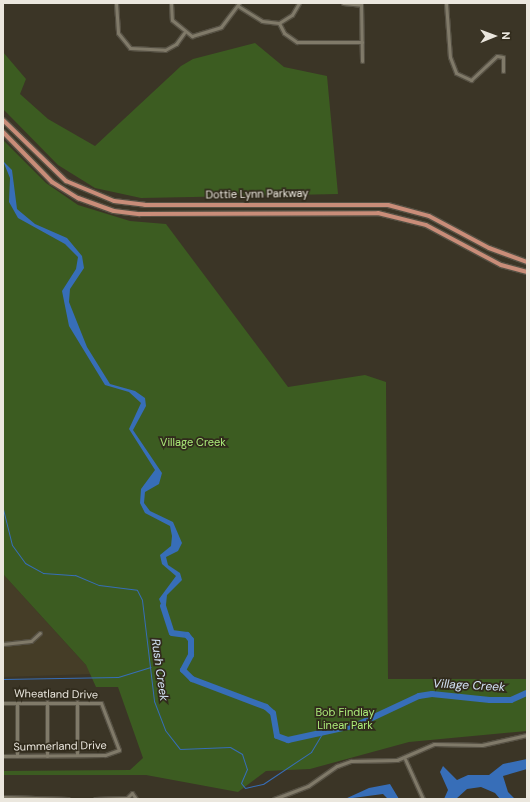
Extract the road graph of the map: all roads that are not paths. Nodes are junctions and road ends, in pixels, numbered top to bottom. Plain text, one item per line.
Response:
1 (116, 3) edge
2 (171, 3) edge
3 (299, 3) edge
4 (343, 3) edge
5 (446, 3) edge
6 (239, 4) edge
7 (361, 4) edge
8 (279, 23) junction
9 (184, 33) junction
10 (362, 42) junction
11 (362, 61) dead end
12 (503, 71) dead end
13 (3, 120) edge
14 (3, 132) edge
15 (348, 202) junction
16 (140, 204) junction
17 (348, 212) junction
18 (140, 214) junction
19 (527, 262) edge
20 (527, 272) edge
21 (40, 633) dead end
22 (3, 644) edge
23 (47, 702) junction
24 (77, 702) junction
25 (3, 703) edge
26 (17, 703) junction
27 (527, 735) edge
28 (117, 754) joint
29 (77, 755) junction
30 (3, 756) edge
31 (17, 756) junction
32 (47, 756) junction
33 (405, 759) junction
34 (3, 797) edge
35 (128, 798) edge
36 (68, 799) edge
37 (95, 799) edge
38 (136, 799) edge
39 (274, 799) edge
40 (422, 799) edge

1 - 9 street
2 - 9 street
3 - 8 street
4 - 7 street
5 - 12 street
6 - 8 street
6 - 9 street
7 - 10 street
8 - 10 street
10 - 11 street
13 - 16 main road, Dottie Lynn Parkway
14 - 18 main road, Dottie Lynn Parkway
15 - 16 main road, Dottie Lynn Parkway
15 - 17 main road
15 - 19 main road, Dottie Lynn Parkway
16 - 18 main road
17 - 18 main road, Dottie Lynn Parkway
17 - 20 main road, Dottie Lynn Parkway
21 - 22 street
23 - 24 street, Wheatland Drive
23 - 26 street, Wheatland Drive
23 - 32 street
24 - 28 street, Wheatland Drive
24 - 29 street
25 - 26 street, Wheatland Drive
26 - 31 street
27 - 33 street
28 - 29 street, Summerland Drive
29 - 32 street, Summerland Drive
30 - 31 street, Summerland Drive
31 - 32 street, Summerland Drive
33 - 39 street
33 - 40 street
34 - 36 street
35 - 37 street
35 - 38 street

